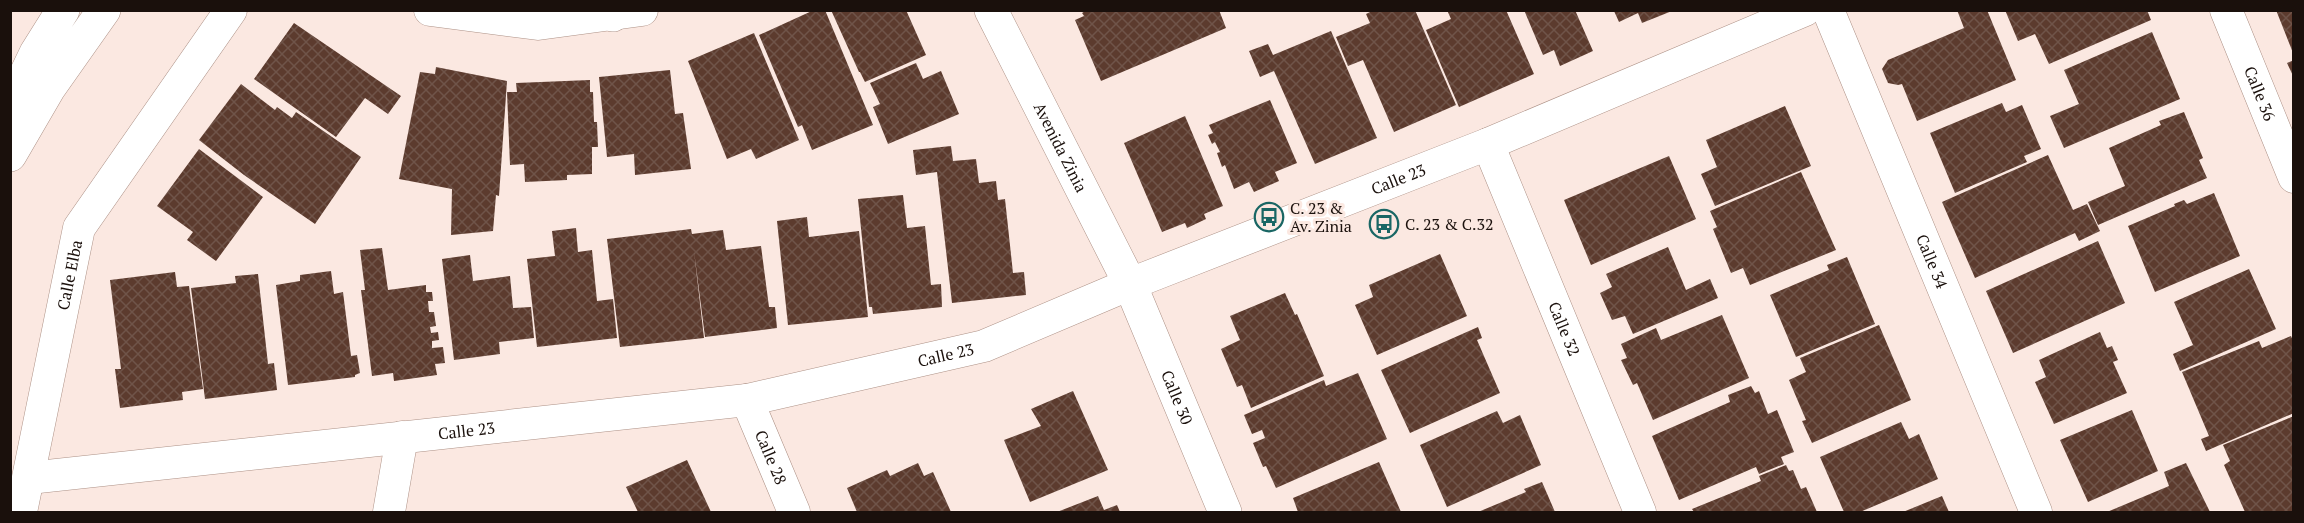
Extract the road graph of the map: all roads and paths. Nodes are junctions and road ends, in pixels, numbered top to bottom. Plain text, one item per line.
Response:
1 (63, 10) edge
2 (104, 10) edge
3 (231, 10) edge
4 (430, 10) edge
5 (991, 10) edge
6 (1805, 10) edge
7 (1828, 10) edge
8 (2226, 10) edge
9 (619, 12) edge
10 (10, 107) edge
11 (1488, 144) junction
12 (10, 155) edge
13 (2294, 177) edge
14 (1130, 284) junction
15 (747, 400) junction
16 (402, 437) junction
17 (29, 478) junction
18 (21, 513) edge
19 (389, 513) edge
20 (794, 513) edge
21 (1225, 513) edge
22 (1640, 513) edge
23 (2036, 513) edge

1 - 10 main road
2 - 12 main road
3 - 17 street, Calle Elba
4 - 9 street
5 - 14 main road, Avenida Zinia
6 - 11 street, Calle 23
7 - 23 street, Calle 34
8 - 13 street, Calle 36
11 - 14 street, Calle 23
11 - 22 street, Calle 32
14 - 15 street, Calle 23
14 - 21 main road, Calle 30
15 - 16 street, Calle 23
15 - 20 street, Calle 28
16 - 17 street, Calle 23
16 - 19 street
17 - 18 street, Calle Elba

